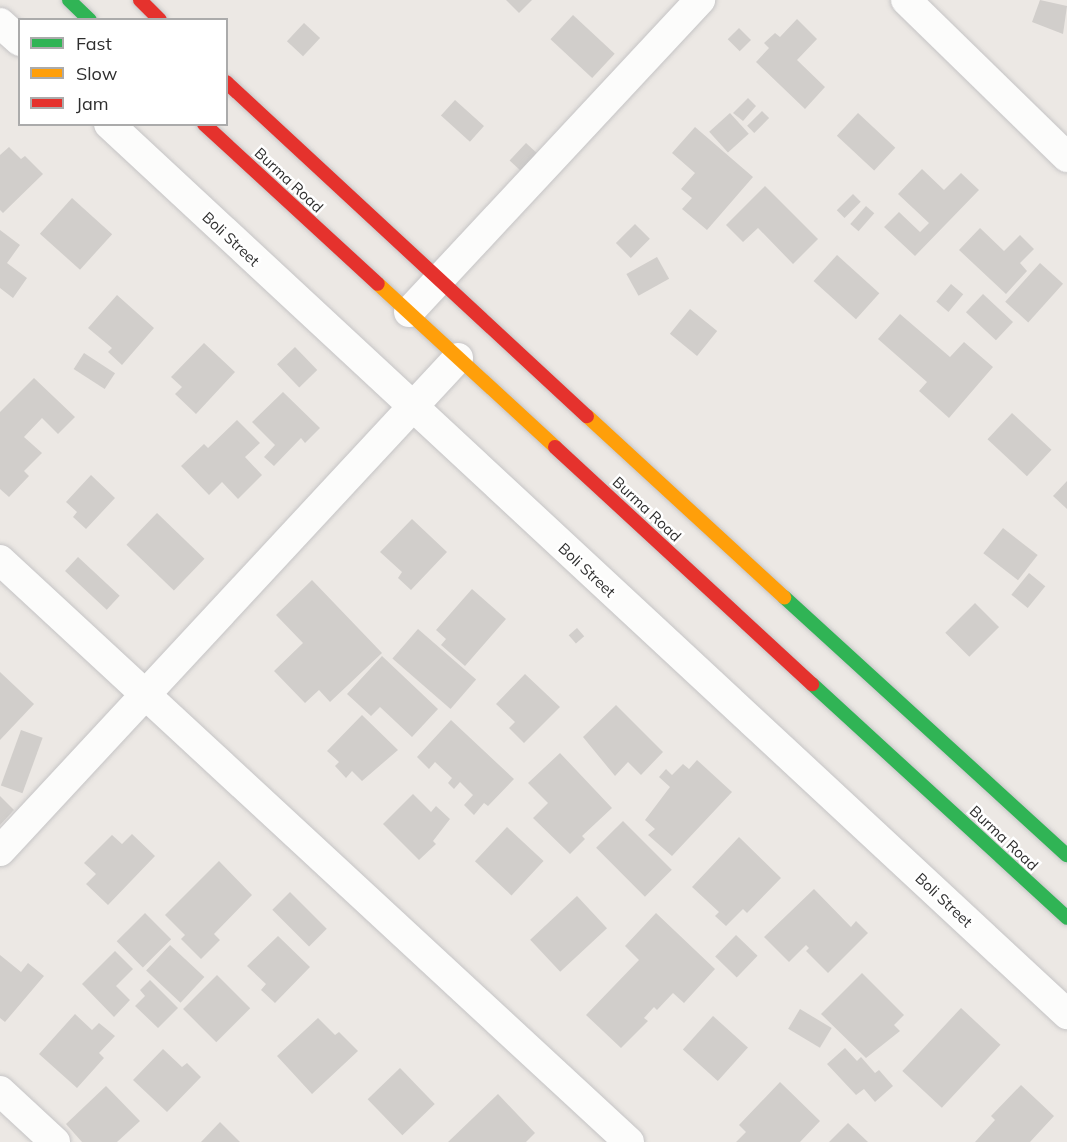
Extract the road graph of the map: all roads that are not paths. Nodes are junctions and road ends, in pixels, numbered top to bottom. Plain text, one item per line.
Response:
1 (69, 0) edge
2 (140, 0) edge
3 (700, 0) edge
4 (906, 0) edge
5 (88, 18) edge
6 (158, 18) edge
7 (0, 23) edge
8 (18, 39) edge
9 (228, 84) edge
10 (111, 126) edge
11 (206, 126) edge
12 (1067, 157) edge
13 (438, 280) junction
14 (409, 312) junction
15 (458, 358) junction
16 (411, 407) junction
17 (0, 560) edge
18 (146, 695) junction
19 (0, 851) edge
20 (1067, 855) edge
21 (1067, 918) edge
22 (1067, 1014) edge
23 (0, 1091) edge
24 (55, 1142) edge
25 (629, 1142) edge

1 - 5 main road
2 - 6 main road
3 - 13 street
4 - 12 street
7 - 8 street
9 - 13 main road, Burma Road
10 - 16 street, Boli Street
11 - 14 main road, Burma Road
13 - 14 street
13 - 20 main road, Burma Road
14 - 15 main road, Burma Road
15 - 16 street
15 - 21 main road, Burma Road
16 - 18 street
16 - 22 street, Boli Street
17 - 18 street
18 - 19 street
18 - 25 street
23 - 24 street

